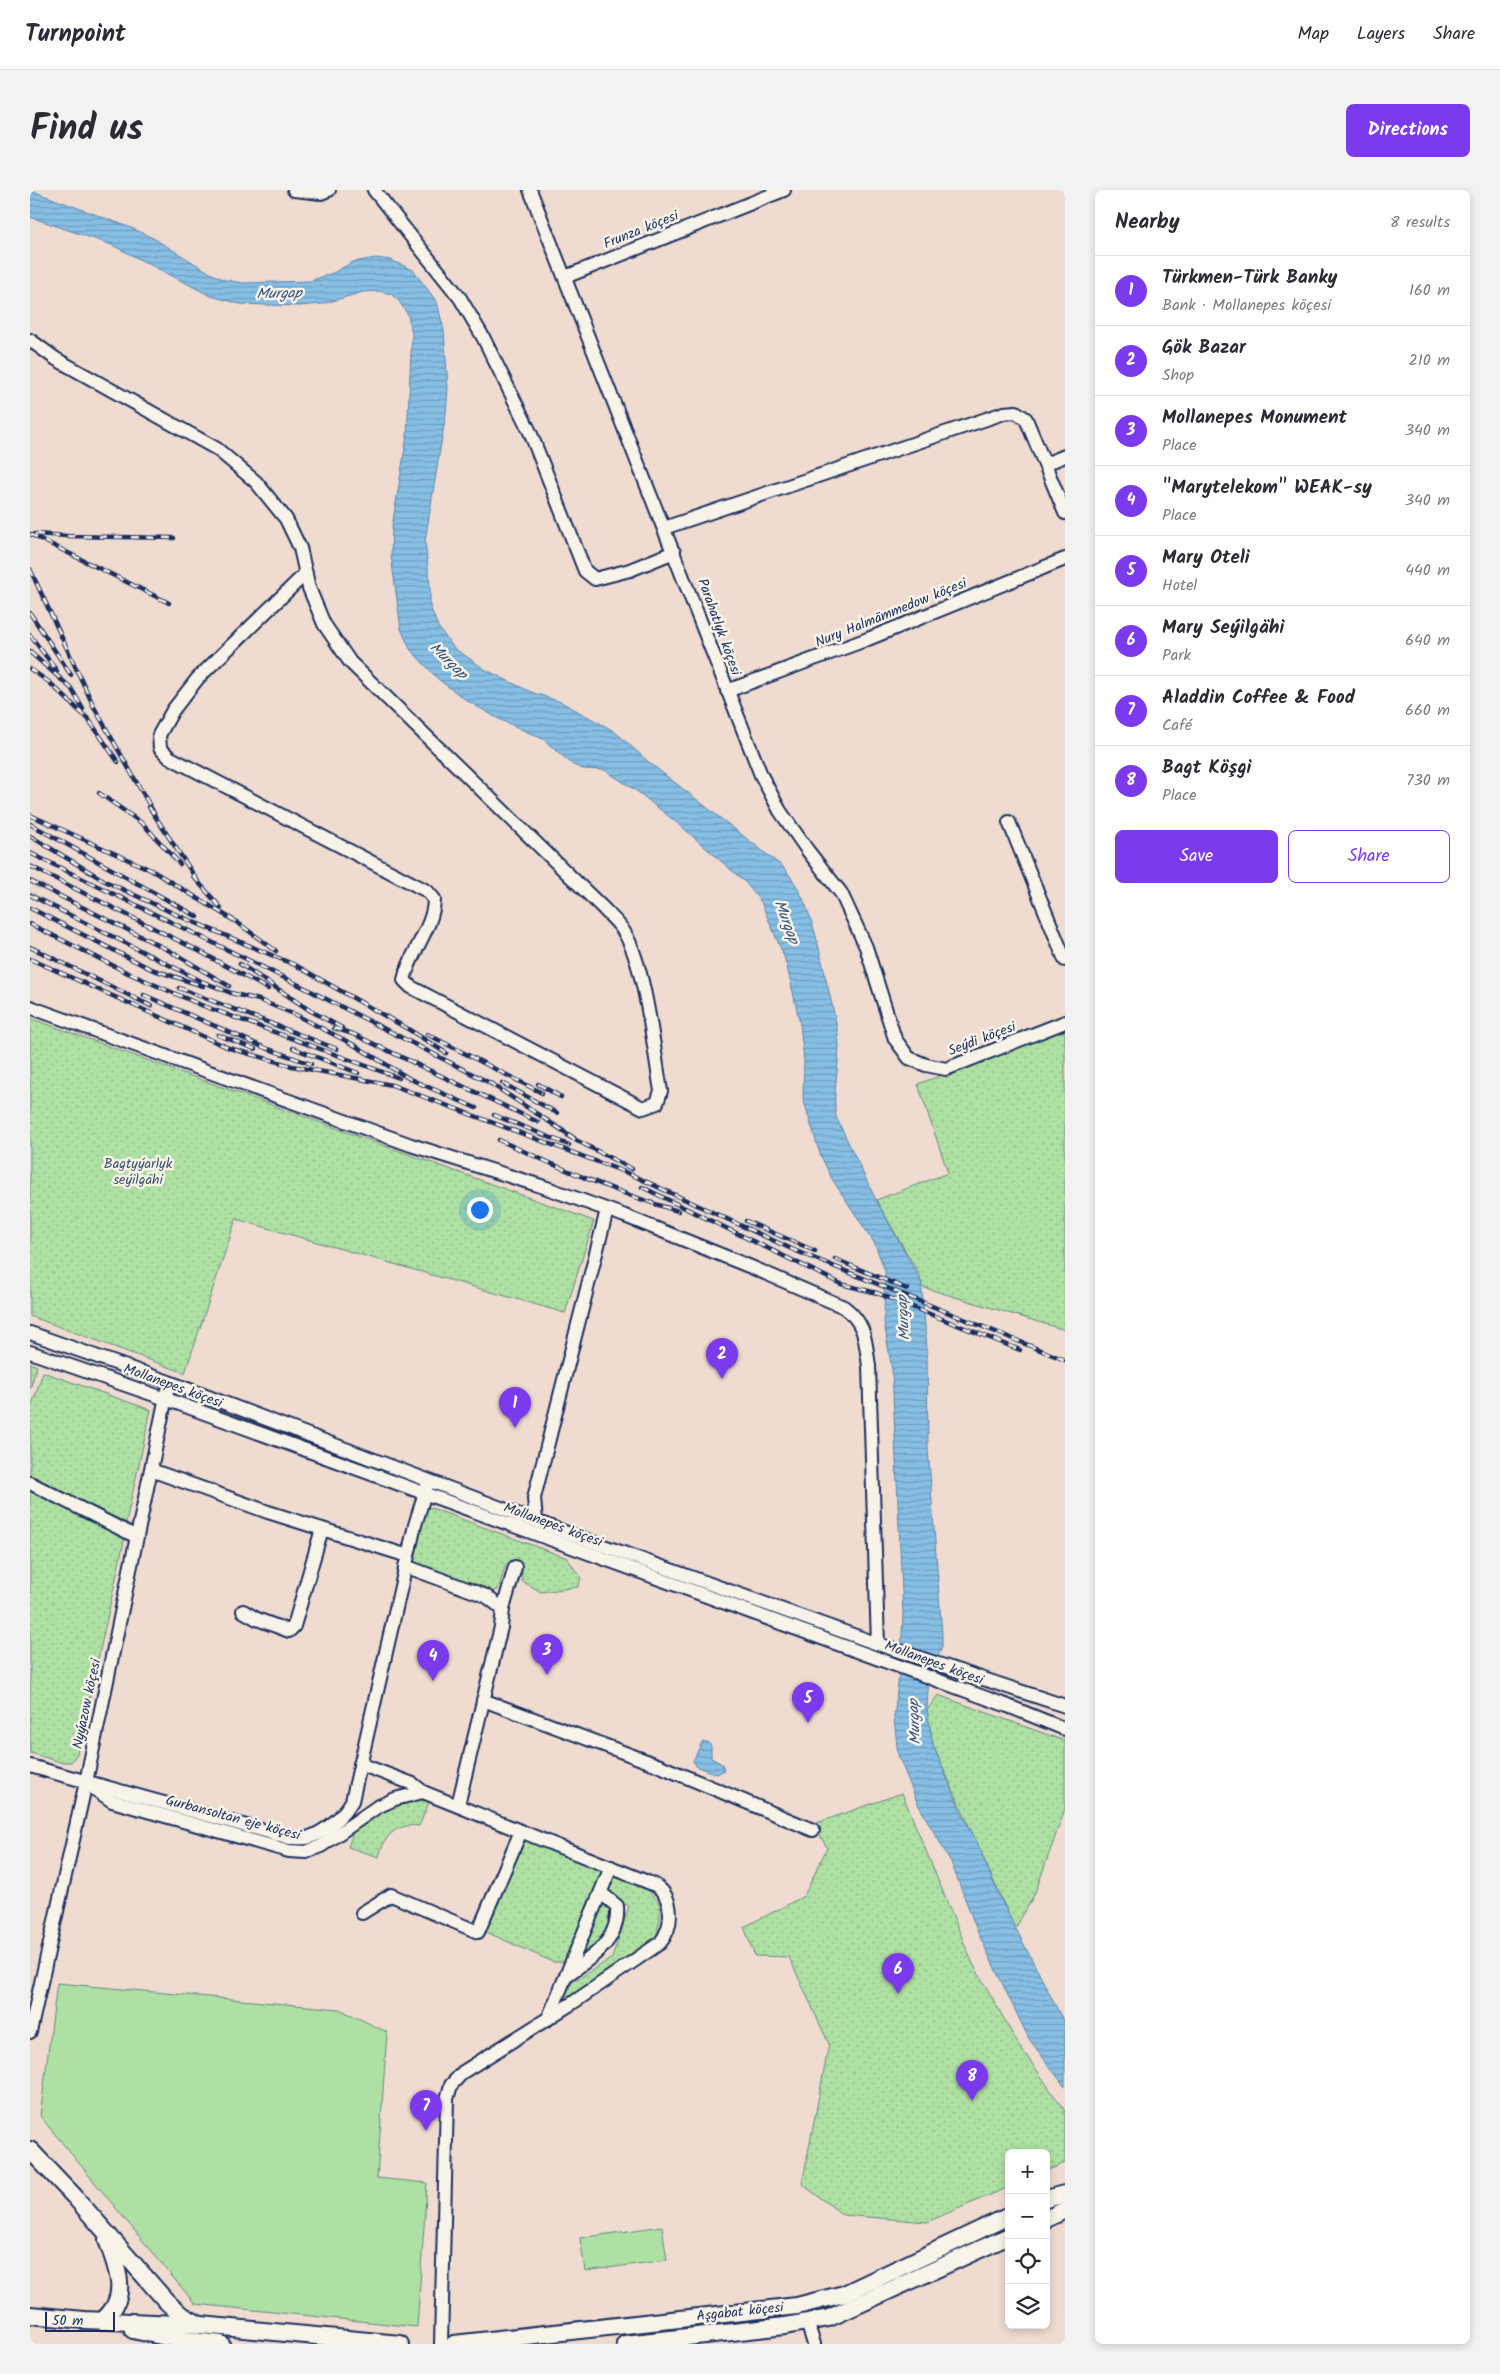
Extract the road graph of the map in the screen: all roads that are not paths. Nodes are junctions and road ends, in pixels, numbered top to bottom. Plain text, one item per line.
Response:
1 (294, 190) edge
2 (329, 190) edge
3 (374, 190) edge
4 (530, 190) edge
5 (784, 190) edge
6 (565, 277) junction
7 (30, 340) edge
8 (1065, 456) edge
9 (1045, 464) junction
10 (1065, 513) edge
11 (664, 528) junction
12 (674, 552) junction
13 (1065, 559) edge
14 (306, 572) junction
15 (727, 690) junction
16 (1009, 822) dead end
17 (1065, 960) edge
18 (30, 1007) edge
19 (1065, 1022) edge
20 (909, 1058) joint
21 (607, 1210) junction
22 (30, 1333) edge
23 (30, 1352) edge
24 (169, 1382) junction
25 (166, 1399) junction
26 (151, 1470) junction
27 (30, 1483) edge
28 (427, 1487) junction
29 (536, 1521) junction
30 (322, 1529) junction
31 (137, 1538) junction
32 (407, 1561) junction
33 (514, 1567) dead end
34 (502, 1609) junction
35 (243, 1611) dead end
36 (878, 1644) junction
37 (1013, 1690) junction
38 (483, 1700) junction
39 (1008, 1706) junction
40 (1065, 1706) edge
41 (1065, 1729) edge
42 (360, 1764) junction
43 (30, 1766) edge
44 (86, 1782) junction
45 (424, 1792) junction
46 (458, 1806) junction
47 (813, 1830) dead end
48 (521, 1831) junction
49 (612, 1867) junction
50 (601, 1893) junction
51 (362, 1913) dead end
52 (566, 1975) junction
53 (548, 2019) junction
54 (30, 2032) edge
55 (30, 2150) edge
56 (1065, 2194) edge
57 (1050, 2198) edge
58 (1065, 2210) edge
59 (1050, 2216) edge
60 (1005, 2218) edge
61 (105, 2233) junction
62 (1005, 2238) edge
63 (133, 2264) junction
64 (30, 2316) edge
65 (84, 2320) junction
66 (102, 2321) junction
67 (807, 2322) junction
68 (201, 2325) junction
69 (173, 2334) edge
70 (221, 2344) edge
71 (400, 2344) edge
72 (441, 2344) edge
73 (454, 2344) edge
74 (624, 2344) edge
75 (814, 2344) edge

1 - 2 street
3 - 12 street
4 - 6 street, Parahatlyk köçesi
5 - 6 street, Frunza köçesi
6 - 11 street, Parahatlyk köçesi
7 - 14 street
8 - 9 street
9 - 10 street
9 - 11 street
11 - 12 street, Parahatlyk köçesi
12 - 15 street, Parahatlyk köçesi
13 - 15 street, Nury Halmämmedow köçesi
14 - 14 street
15 - 20 street, Parahatlyk köçesi
16 - 17 street
18 - 21 street
19 - 20 street, Seýdi köçesi
21 - 29 street
21 - 36 street
22 - 24 street, Mollanepes köçesi
23 - 25 street, Mollanepes köçesi
24 - 25 street, Nyýazow köçesi
24 - 28 street, Mollanepes köçesi
25 - 26 street, Nyýazow köçesi
25 - 28 street, Mollanepes köçesi
26 - 30 street
26 - 31 street, Nyýazow köçesi
27 - 31 street
28 - 29 street, Mollanepes köçesi
28 - 32 street, Gurbansoltan eje köçesi
28 - 39 street, Mollanepes köçesi
29 - 36 street, Mollanepes köçesi
30 - 32 street
30 - 35 street
31 - 44 street, Nyýazow köçesi
32 - 34 street
32 - 42 street, Gurbansoltan eje köçesi
33 - 34 street
34 - 38 street
36 - 37 street, Mollanepes köçesi
37 - 39 street
37 - 40 street, Mollanepes köçesi
38 - 46 street
38 - 47 street
39 - 41 street, Mollanepes köçesi
42 - 44 street, Gurbansoltan eje köçesi
42 - 45 street
43 - 44 street, Gurbansoltan eje köçesi
44 - 45 street, Gurbansoltan eje köçesi
44 - 54 street, Nyýazow köçesi
45 - 46 street
46 - 48 street
48 - 49 street
48 - 51 street
49 - 50 street
49 - 53 street
50 - 52 street
50 - 52 street
52 - 53 street
53 - 72 street
55 - 61 main road
56 - 57 main road
58 - 59 main road
60 - 73 main road, Aşgabat köçesi
61 - 63 main road
61 - 66 main road
62 - 67 main road, Aşgabat köçesi
63 - 68 main road
63 - 69 main road
64 - 65 main road
65 - 66 main road
65 - 69 main road
66 - 69 main road
67 - 74 main road, Aşgabat köçesi
67 - 75 street
68 - 69 main road
68 - 71 main road
69 - 70 main road

